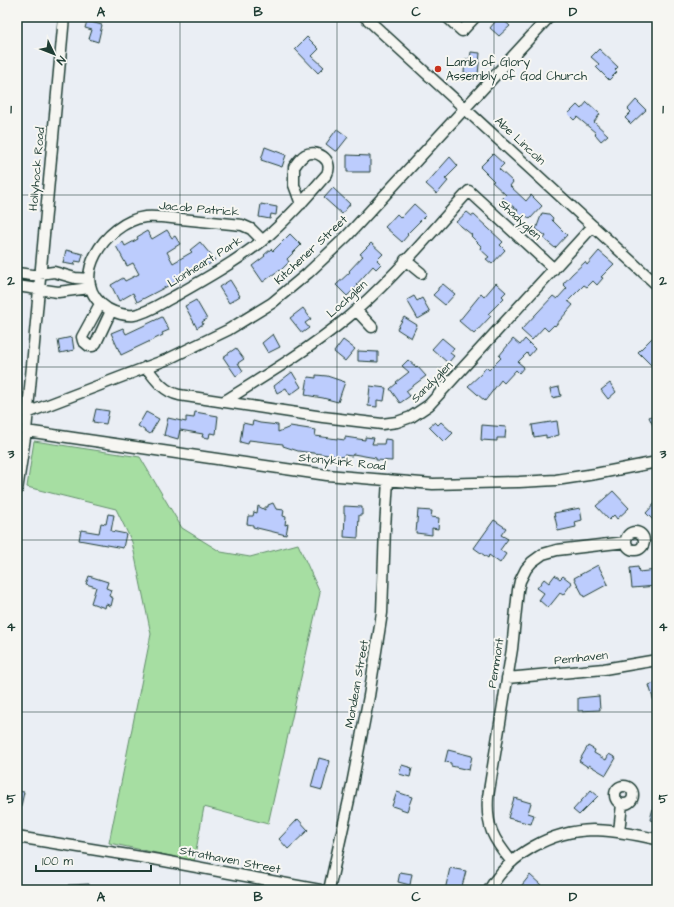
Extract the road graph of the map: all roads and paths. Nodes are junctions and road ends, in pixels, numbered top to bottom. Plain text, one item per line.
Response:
1 (64, 17) edge
2 (365, 17) edge
3 (447, 17) edge
4 (475, 17) edge
5 (549, 17) edge
6 (464, 108) junction
7 (469, 191) joint
8 (301, 204) junction
9 (593, 226) junction
10 (262, 240) junction
11 (405, 260) junction
12 (554, 269) junction
13 (17, 273) edge
14 (421, 273) dead end
15 (41, 274) junction
16 (71, 277) junction
17 (90, 284) junction
18 (657, 285) edge
19 (17, 286) edge
20 (39, 289) junction
21 (70, 290) junction
22 (100, 304) junction
23 (111, 310) junction
24 (356, 310) junction
25 (89, 323) junction
26 (372, 327) dead end
27 (102, 330) junction
28 (146, 367) junction
29 (223, 402) junction
30 (27, 413) junction
31 (26, 432) junction
32 (657, 462) edge
33 (388, 480) junction
34 (17, 490) edge
35 (626, 542) dead end
36 (657, 660) edge
37 (507, 678) junction
38 (622, 804) dead end
39 (619, 832) junction
40 (17, 838) edge
41 (657, 839) edge
42 (512, 862) junction
43 (320, 890) edge
44 (329, 890) edge
45 (489, 890) edge

1 - 15 street, Hollyhock Road
2 - 6 street, Abe Lincoln
3 - 4 street
5 - 6 street, Kitchener Street
6 - 9 street, Abe Lincoln
6 - 28 street, Kitchener Street
7 - 11 street, Lochglen
7 - 12 street, Shadyglen
8 - 8 street, Lionheart Park
8 - 10 street, Lionheart Park
9 - 12 street, Sandyglen
9 - 18 street, Abe Lincoln
10 - 17 street, Jacob Patrick
10 - 23 street, Lionheart Park
11 - 14 street
11 - 24 street, Lochglen
12 - 29 street, Sandyglen
13 - 15 street
15 - 16 street
15 - 20 street, Hollyhock Road
16 - 17 street
16 - 21 street
17 - 21 street
17 - 22 street, Lionheart Park
19 - 20 street
20 - 21 street
20 - 30 street, Hollyhock Road
22 - 23 street, Lionheart Park
22 - 25 street
23 - 27 street
24 - 26 street
24 - 29 street, Lochglen
25 - 27 street
25 - 27 street
28 - 29 street, Sandyglen
28 - 30 street, Kitchener Street
30 - 31 street, Hollyhock Road
31 - 33 street, Stonykirk Road
31 - 34 street, Hollyhock Road
32 - 33 street, Stonykirk Road
33 - 44 street, Mondean Street
35 - 37 street, Pemmont
36 - 37 street, Pemhaven
37 - 42 street, Pemmont
38 - 39 street
39 - 41 street
39 - 42 street
40 - 43 street, Strathaven Street
42 - 45 street

